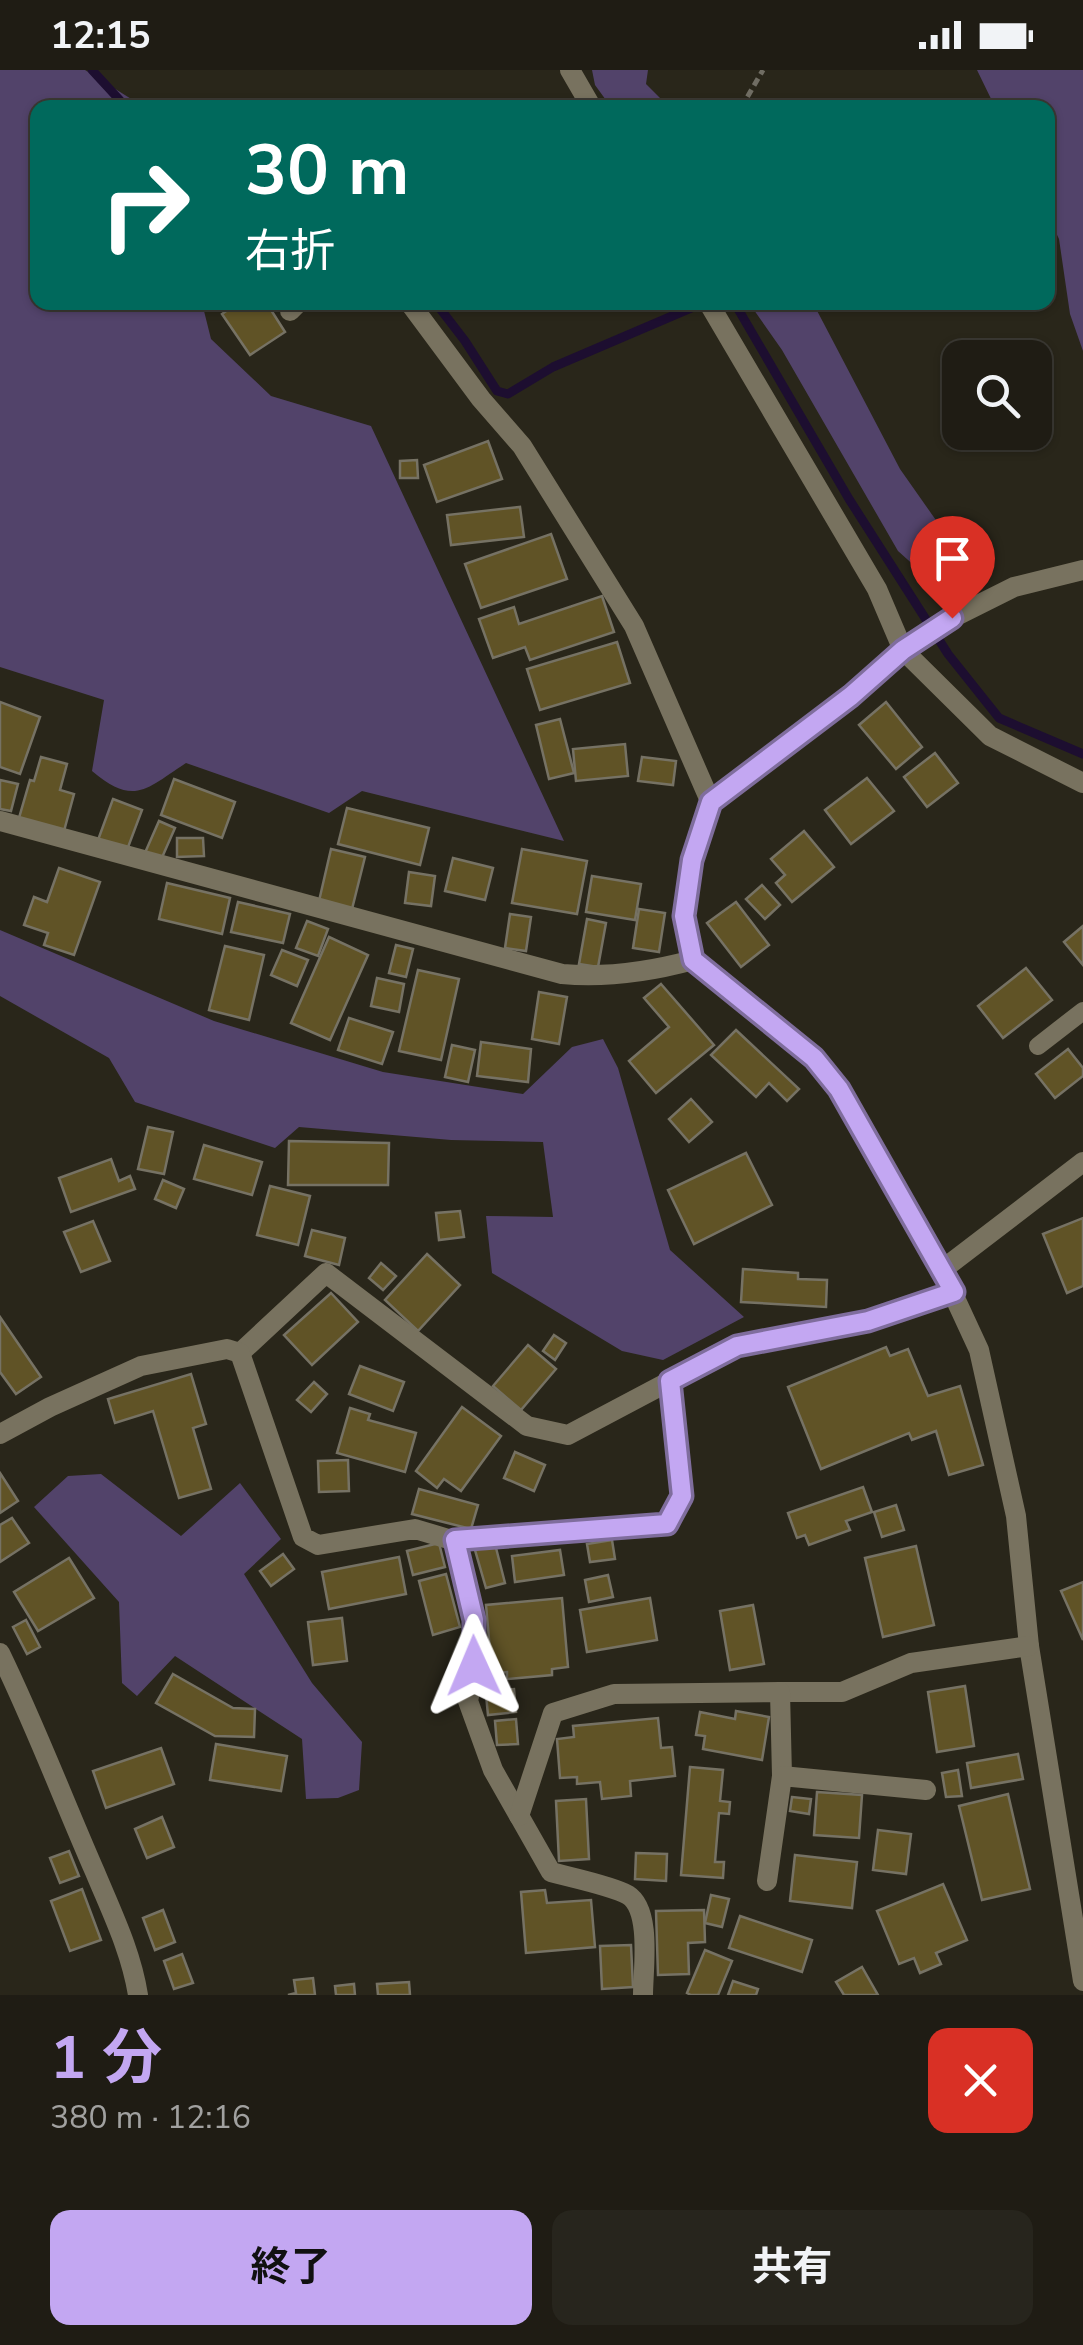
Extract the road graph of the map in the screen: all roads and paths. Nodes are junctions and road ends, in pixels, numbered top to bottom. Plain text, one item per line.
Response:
1 (570, 70) edge
2 (763, 70) edge
3 (587, 100) edge
4 (746, 100) edge
5 (415, 310) edge
6 (712, 310) edge
7 (1083, 570) edge
8 (903, 650) junction
9 (1083, 783) edge
10 (711, 802) junction
11 (0, 821) edge
12 (693, 960) junction
13 (1083, 1011) edge
14 (1038, 1046) dead end
15 (1083, 1162) edge
16 (942, 1270) junction
17 (954, 1292) junction
18 (240, 1353) junction
19 (670, 1381) junction
20 (0, 1434) edge
21 (455, 1540) junction
22 (1028, 1646) junction
23 (0, 1653) edge
24 (780, 1692) junction
25 (782, 1776) junction
26 (926, 1790) dead end
27 (519, 1816) junction
28 (767, 1880) dead end
29 (1083, 1980) edge
30 (138, 1995) edge
31 (643, 1995) edge

1 - 3 street
2 - 4 path
5 - 10 street
6 - 8 street
7 - 8 street
8 - 9 street
8 - 10 street
10 - 12 street
11 - 12 street
12 - 16 street
13 - 14 lane
15 - 16 street
16 - 17 street
17 - 19 street
17 - 22 street
18 - 19 street
18 - 20 street
18 - 21 street
19 - 21 street
21 - 27 street
22 - 24 street
22 - 29 street
23 - 30 street
24 - 25 street
24 - 27 street
25 - 26 street
25 - 28 street
27 - 31 street

